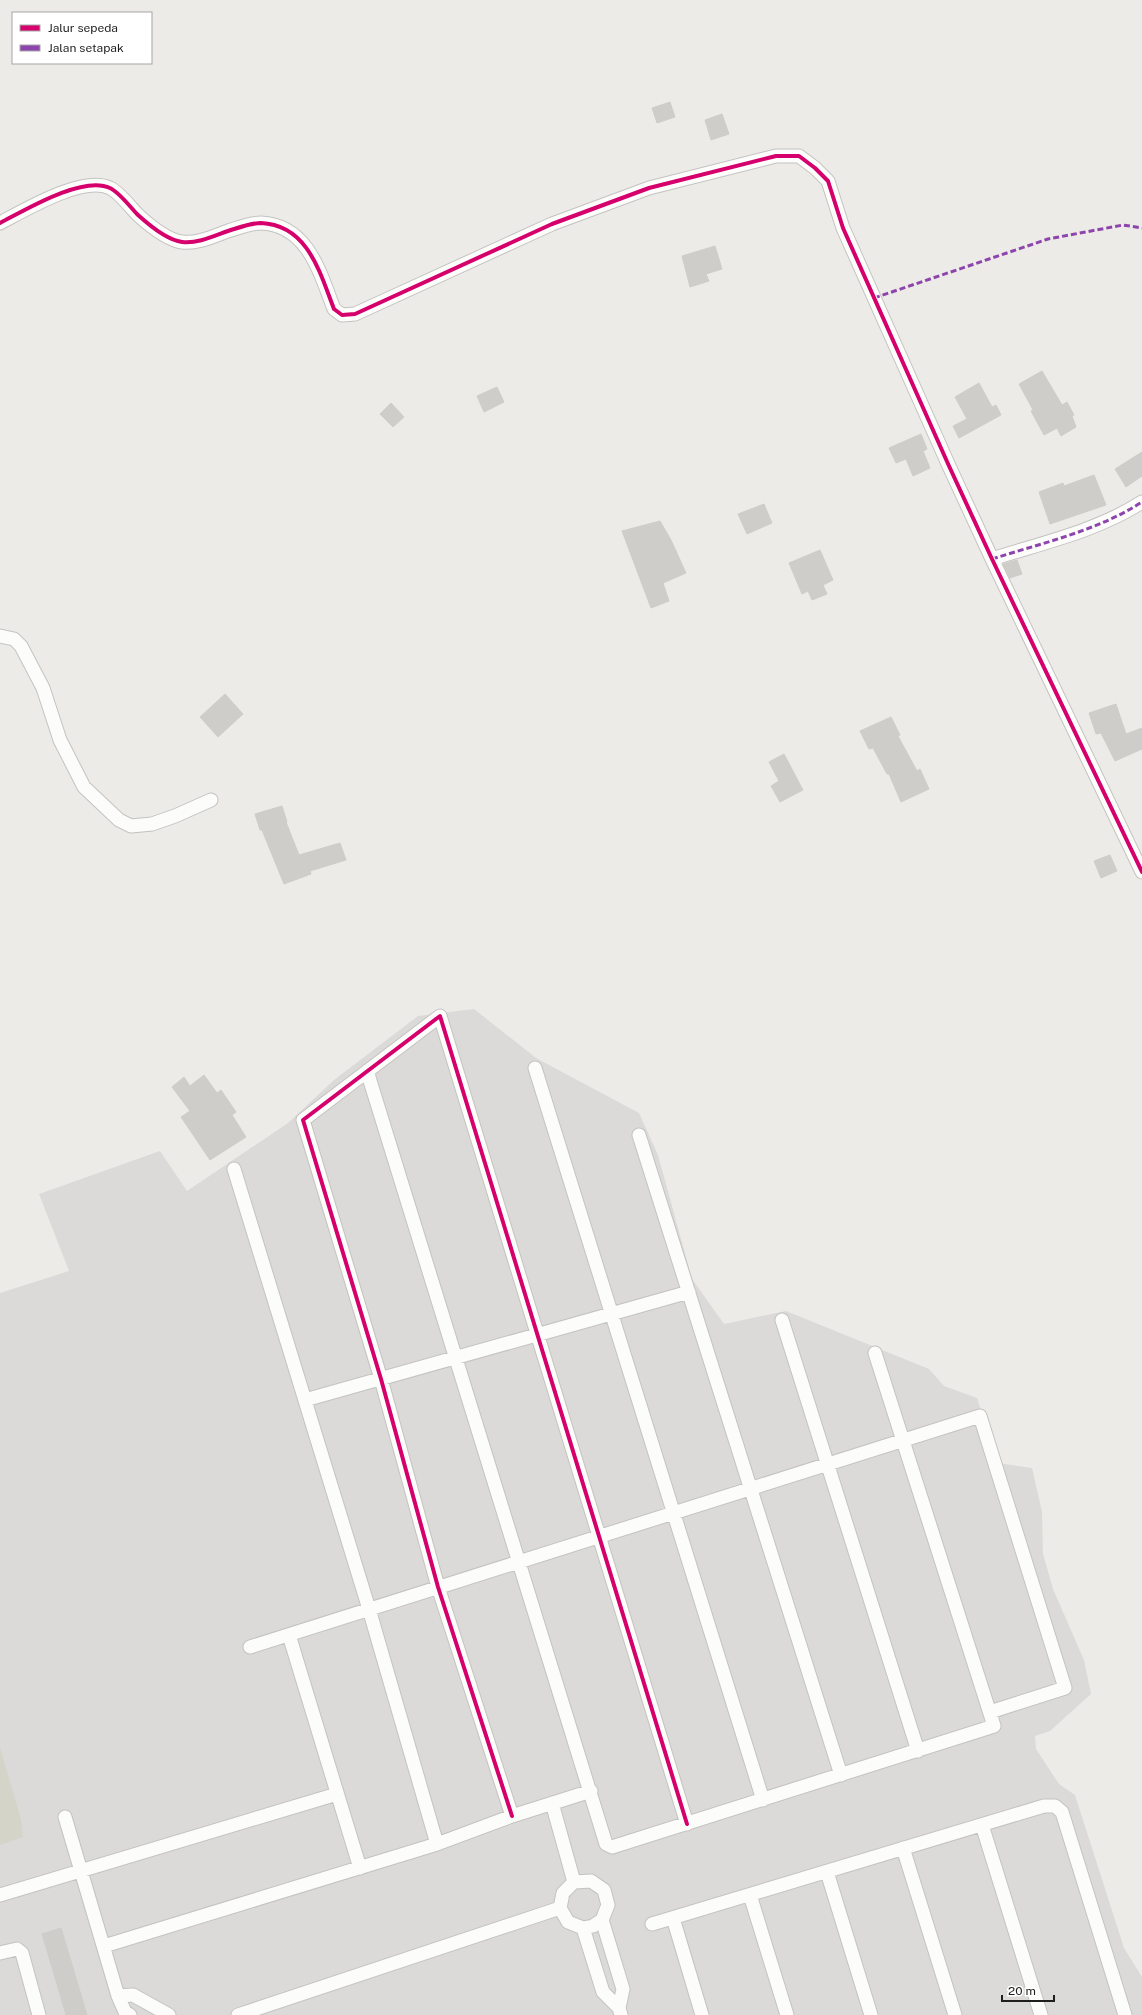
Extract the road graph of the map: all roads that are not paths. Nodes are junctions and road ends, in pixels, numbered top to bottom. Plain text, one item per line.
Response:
1 (0, 223) edge
2 (1142, 502) edge
3 (992, 559) junction
4 (0, 636) edge
5 (211, 800) dead end
6 (1142, 872) edge
7 (535, 1068) dead end
8 (367, 1071) junction
9 (640, 1135) dead end
10 (234, 1169) dead end
11 (688, 1292) junction
12 (612, 1314) junction
13 (782, 1320) dead end
14 (538, 1334) junction
15 (875, 1353) dead end
16 (456, 1357) junction
17 (381, 1379) junction
18 (305, 1400) junction
19 (902, 1440) junction
20 (828, 1464) junction
21 (750, 1488) junction
22 (673, 1512) junction
23 (599, 1536) junction
24 (520, 1561) junction
25 (438, 1587) junction
26 (369, 1609) junction
27 (289, 1634) junction
28 (250, 1647) dead end
29 (990, 1712) junction
30 (918, 1751) junction
31 (841, 1775) junction
32 (591, 1791) junction
33 (337, 1794) junction
34 (763, 1800) junction
35 (552, 1803) junction
36 (512, 1816) junction
37 (65, 1817) dead end
38 (687, 1824) junction
39 (982, 1824) junction
40 (437, 1844) junction
41 (903, 1848) junction
42 (360, 1868) junction
43 (81, 1870) junction
44 (826, 1872) junction
45 (574, 1882) junction
46 (0, 1895) edge
47 (750, 1895) junction
48 (560, 1908) junction
49 (673, 1918) junction
50 (602, 1920) junction
51 (652, 1924) dead end
52 (583, 1928) junction
53 (104, 1946) junction
54 (0, 1953) edge
55 (118, 1996) junction
56 (620, 2012) edge
57 (700, 2014) edge
58 (39, 2015) edge
59 (130, 2015) edge
60 (169, 2015) edge
61 (238, 2015) edge
62 (786, 2015) edge
63 (871, 2015) edge
64 (955, 2015) edge
65 (1041, 2015) edge
66 (1125, 2015) edge

1 - 3 street
2 - 3 street
3 - 6 street
4 - 5 street
7 - 12 street
8 - 14 street
8 - 16 street
8 - 17 street
9 - 11 street
10 - 18 street
11 - 12 street
11 - 21 street
12 - 14 street
12 - 22 street
13 - 20 street
14 - 16 street
14 - 23 street
15 - 19 street
16 - 17 street
16 - 24 street
17 - 18 street
17 - 25 street
18 - 26 street
19 - 20 street
19 - 29 street
19 - 29 street
20 - 21 street
20 - 30 street
21 - 22 street
21 - 31 street
22 - 23 street
22 - 34 street
23 - 24 street
23 - 38 street
24 - 25 street
24 - 32 street
25 - 26 street
25 - 36 street
26 - 27 street
26 - 40 street
27 - 28 street
27 - 33 street
29 - 30 street
30 - 31 street
31 - 34 street
32 - 35 street
32 - 38 street
33 - 42 street
33 - 43 street
34 - 38 street
35 - 36 street
35 - 45 street
36 - 40 street
37 - 43 street
39 - 41 street
39 - 65 street
39 - 66 street
40 - 42 street
41 - 44 street
41 - 64 street
42 - 53 street
43 - 46 street
43 - 53 street
44 - 47 street
44 - 63 street
45 - 48 street
45 - 50 street
47 - 49 street
47 - 62 street
48 - 52 street
48 - 61 street
49 - 51 street
49 - 57 street
50 - 52 street
50 - 56 street
52 - 56 street
53 - 55 street
54 - 58 street
55 - 59 street
55 - 60 street

